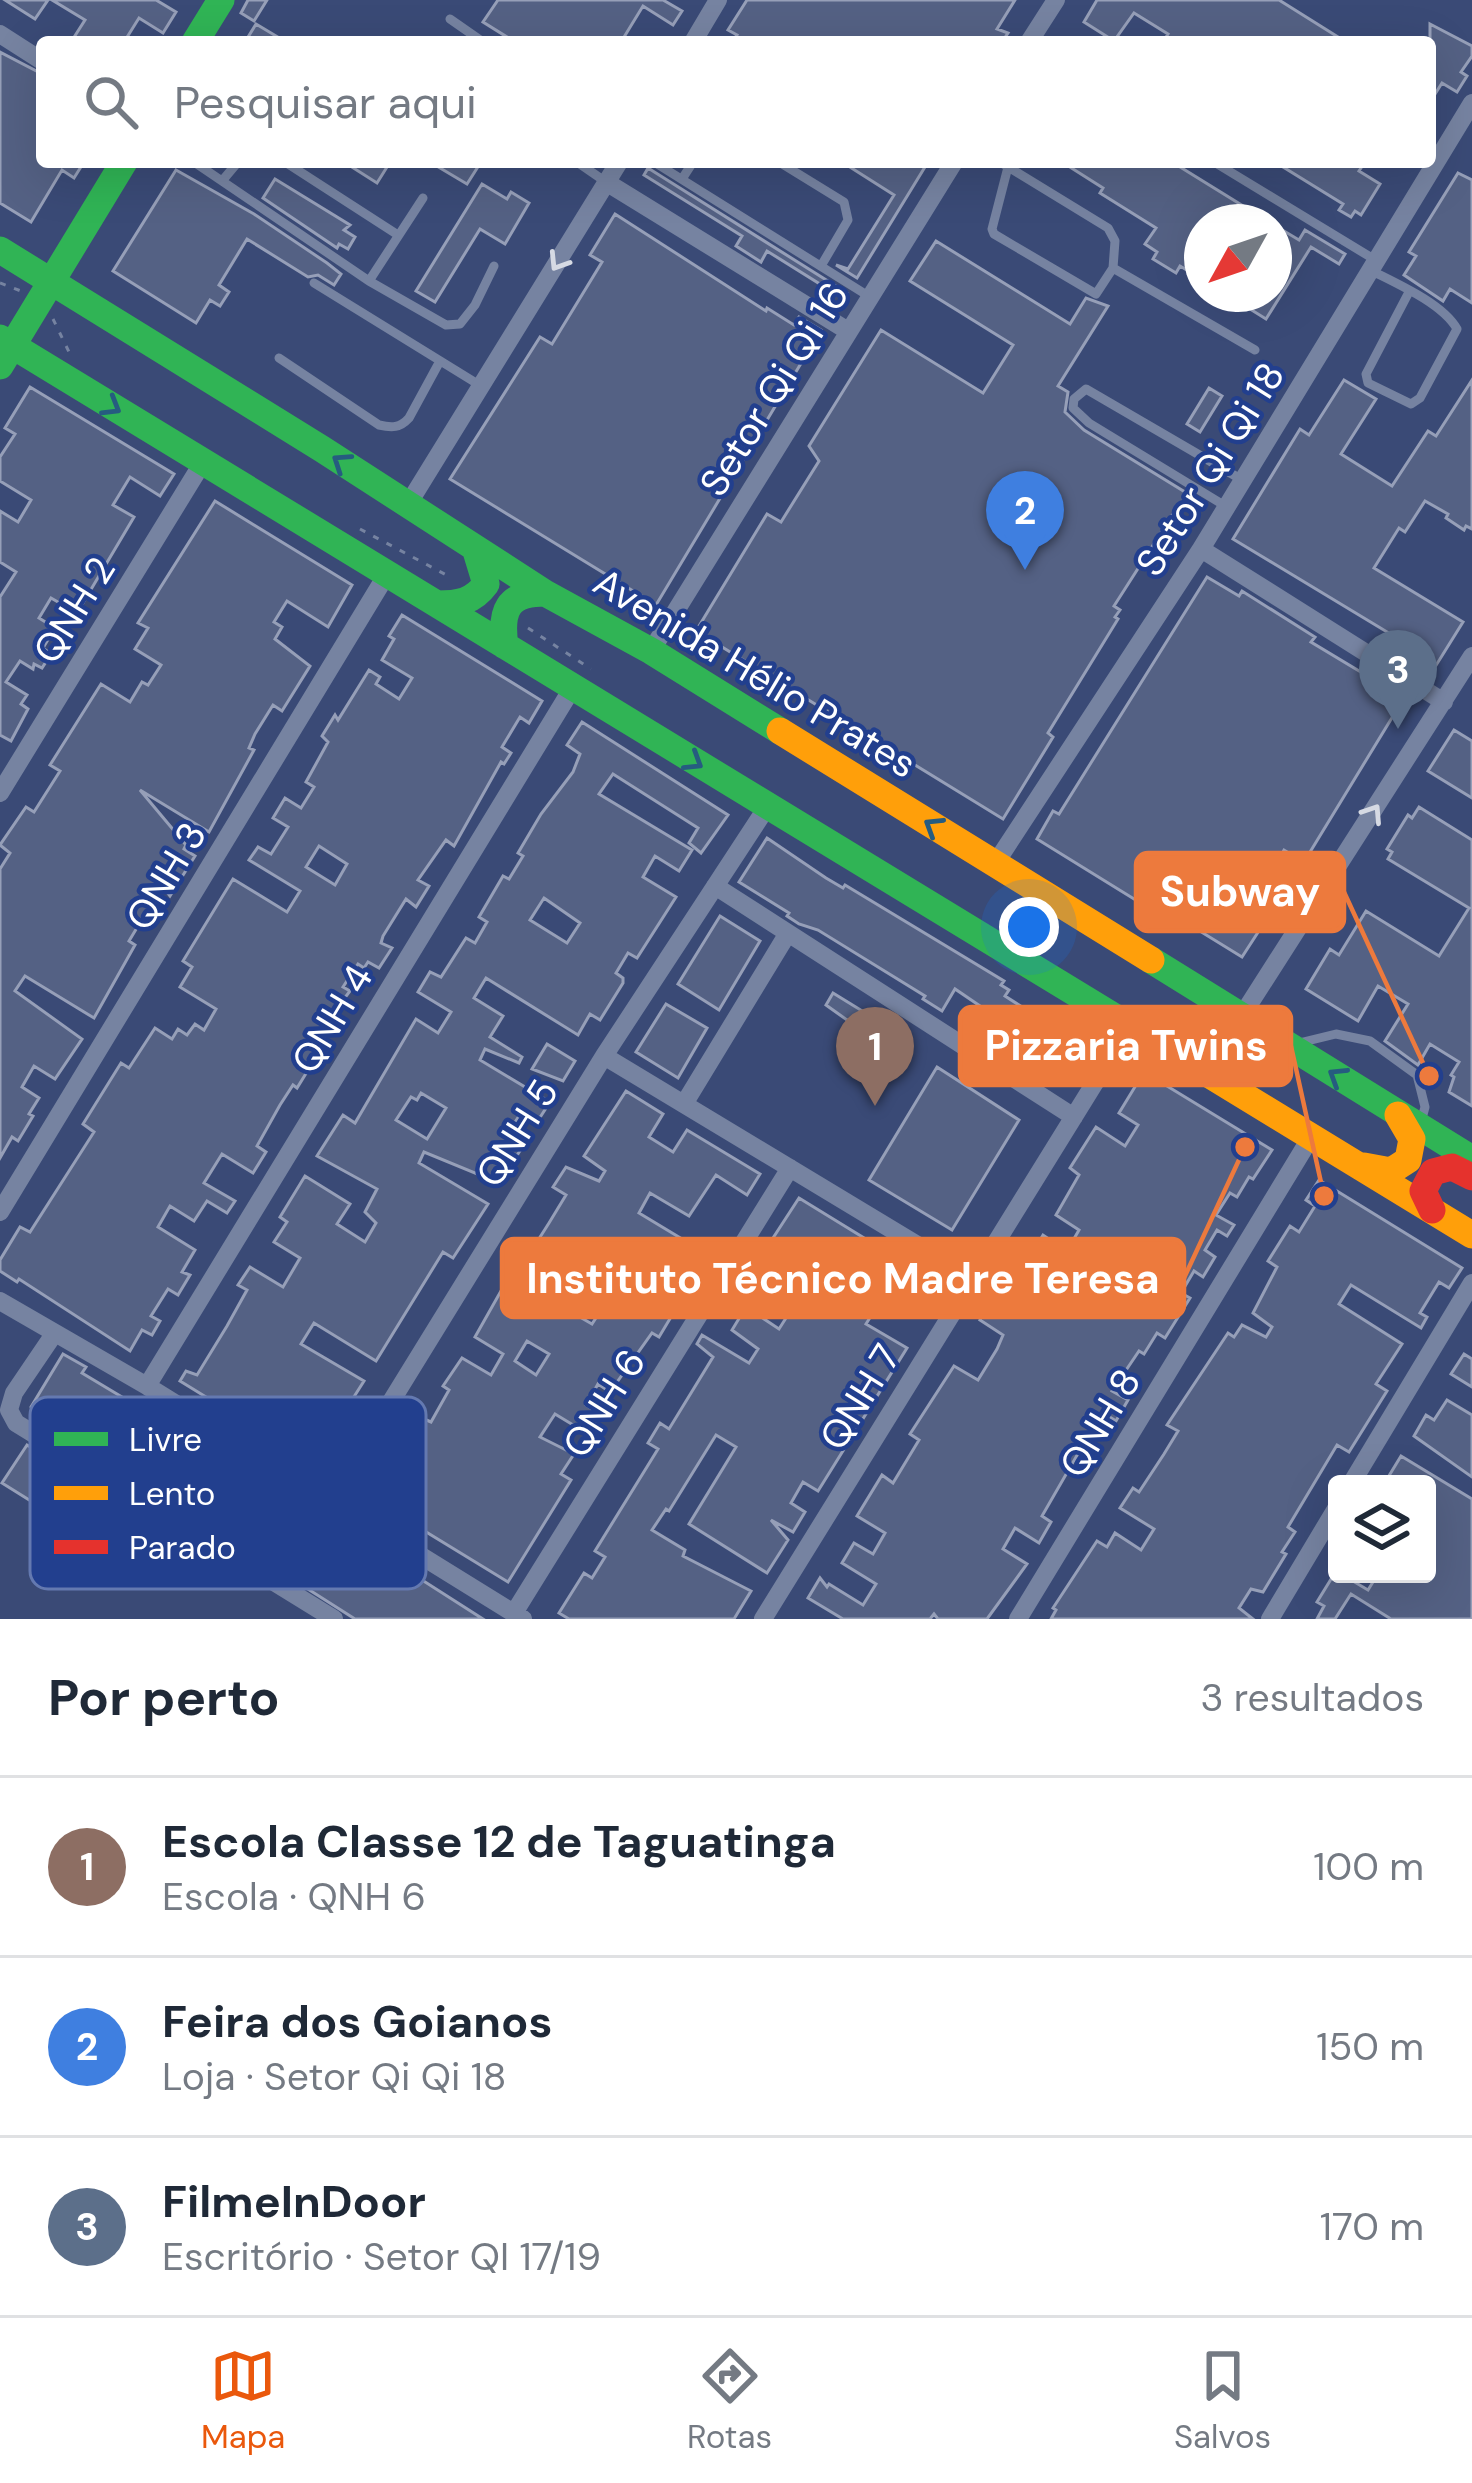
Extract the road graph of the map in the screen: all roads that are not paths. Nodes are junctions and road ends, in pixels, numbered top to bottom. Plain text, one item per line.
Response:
1 (220, 0) edge
2 (718, 0) edge
3 (1056, 0) edge
4 (450, 19) dead end
5 (0, 34) edge
6 (199, 36) edge
7 (474, 36) edge
8 (697, 36) edge
9 (1033, 36) edge
10 (36, 57) edge
11 (1472, 103) edge
12 (1436, 163) edge
13 (120, 168) edge
14 (203, 168) edge
15 (233, 168) edge
16 (294, 168) edge
17 (586, 168) edge
18 (615, 168) edge
19 (664, 168) edge
20 (689, 168) edge
21 (789, 168) edge
22 (950, 168) edge
23 (1003, 168) edge
24 (1010, 168) edge
25 (1223, 168) edge
26 (1433, 168) edge
27 (682, 179) junction
28 (222, 181) junction
29 (606, 182) junction
30 (423, 198) dead end
31 (398, 235) junction
32 (0, 250) edge
33 (494, 266) dead end
34 (821, 266) junction
35 (1374, 266) junction
36 (1113, 268) junction
37 (368, 281) junction
38 (51, 282) junction
39 (314, 283) dead end
40 (1409, 292) junction
41 (870, 297) junction
42 (848, 332) junction
43 (4, 350) edge
44 (1256, 350) dead end
45 (279, 358) dead end
46 (440, 361) junction
47 (481, 386) junction
48 (203, 462) junction
49 (1244, 481) junction
50 (407, 506) junction
51 (1227, 507) junction
52 (1201, 549) junction
53 (476, 551) junction
54 (387, 574) junction
55 (544, 593) junction
56 (437, 604) junction
57 (506, 646) junction
58 (651, 651) junction
59 (1472, 656) edge
60 (573, 687) junction
61 (1444, 702) junction
62 (0, 793) edge
63 (767, 807) junction
64 (995, 864) junction
65 (715, 886) junction
66 (788, 933) junction
67 (1241, 1017) junction
68 (1130, 1026) junction
69 (1288, 1046) junction
70 (604, 1056) junction
71 (684, 1104) junction
72 (1074, 1117) junction
73 (1408, 1120) junction
74 (1311, 1137) junction
75 (1472, 1159) edge
76 (1352, 1162) junction
77 (790, 1168) junction
78 (1472, 1177) edge
79 (1432, 1210) junction
80 (0, 1212) edge
81 (1472, 1235) edge
82 (972, 1278) junction
83 (1472, 1283) edge
84 (0, 1301) edge
85 (54, 1334) junction
86 (147, 1386) junction
87 (164, 1397) edge
88 (394, 1397) edge
89 (30, 1432) edge
90 (1356, 1475) edge
91 (1328, 1522) edge
92 (426, 1558) edge
93 (286, 1589) edge
94 (519, 1616) edge
95 (334, 1619) edge
96 (763, 1619) edge
97 (1018, 1619) edge
98 (1270, 1619) edge

1 - 6 main road
2 - 8 street
3 - 9 street
4 - 7 lane
5 - 10 street
11 - 12 street, Setor Qi Qi 18
13 - 38 main road
14 - 28 lane
15 - 28 lane
16 - 31 lane
17 - 29 lane
18 - 29 street
19 - 27 lane
20 - 27 lane
21 - 34 lane
22 - 41 street, Setor Qi Qi 16
23 - 36 lane
24 - 36 lane
25 - 35 lane
26 - 35 street, Setor Qi Qi 18
27 - 34 lane
28 - 37 lane
29 - 42 street
29 -> 47 street
30 - 31 lane
31 - 37 lane
32 - 38 main road, Avenida Hélio Prates
33 - 37 lane
34 - 41 lane
35 - 40 lane
35 - 49 street, Setor Qi Qi 18
36 - 44 lane
38 - 43 main road
50 -> 38 main road, Avenida Hélio Prates
39 - 46 lane
40 - 40 lane
41 - 42 street, Setor Qi Qi 16
42 - 58 street, Setor Qi Qi 16
43 -> 48 main road
45 - 46 lane
46 - 47 lane
47 - 50 street
48 - 54 main road
48 - 62 street, QNH 2
49 - 51 street, Setor Qi Qi 18
49 - 51 lane
50 - 53 main road, Avenida Hélio Prates
51 - 52 street, Setor Qi Qi 18
52 - 61 street
52 - 64 street, Setor Qi Qi 18
53 - 55 main road, Avenida Hélio Prates
53 - 56 main road
54 - 56 main road
54 - 80 street, QNH 3
55 - 57 main road
55 - 58 main road, Avenida Hélio Prates
56 - 57 main road
57 - 60 main road
64 -> 58 main road, Avenida Hélio Prates
59 - 61 street
60 -> 63 main road
60 - 86 street, QNH 4
67 -> 61 street
63 - 65 street, QNH 5
63 - 68 main road
64 - 67 main road, Avenida Hélio Prates
65 - 66 street
65 - 70 street, QNH 5
66 - 71 street
66 - 72 street
67 - 69 main road, Avenida Hélio Prates
68 - 72 street, QNH 7
68 - 74 main road
73 -> 69 main road, Avenida Hélio Prates
69 - 73 lane
70 - 71 street
70 - 88 street, QNH 5
71 - 77 street
72 - 82 street, QNH 7
73 - 75 main road, Avenida Hélio Prates
73 - 76 main road
74 - 76 main road
74 - 97 street, QNH 8
76 - 79 main road
77 - 82 street
77 - 94 street, QNH 6
78 - 79 main road
79 - 81 main road
82 - 96 street, QNH 7
83 - 90 street
84 - 85 street
85 - 86 street
85 - 89 street
86 - 87 street
91 - 98 street
92 - 94 street
93 - 95 street

